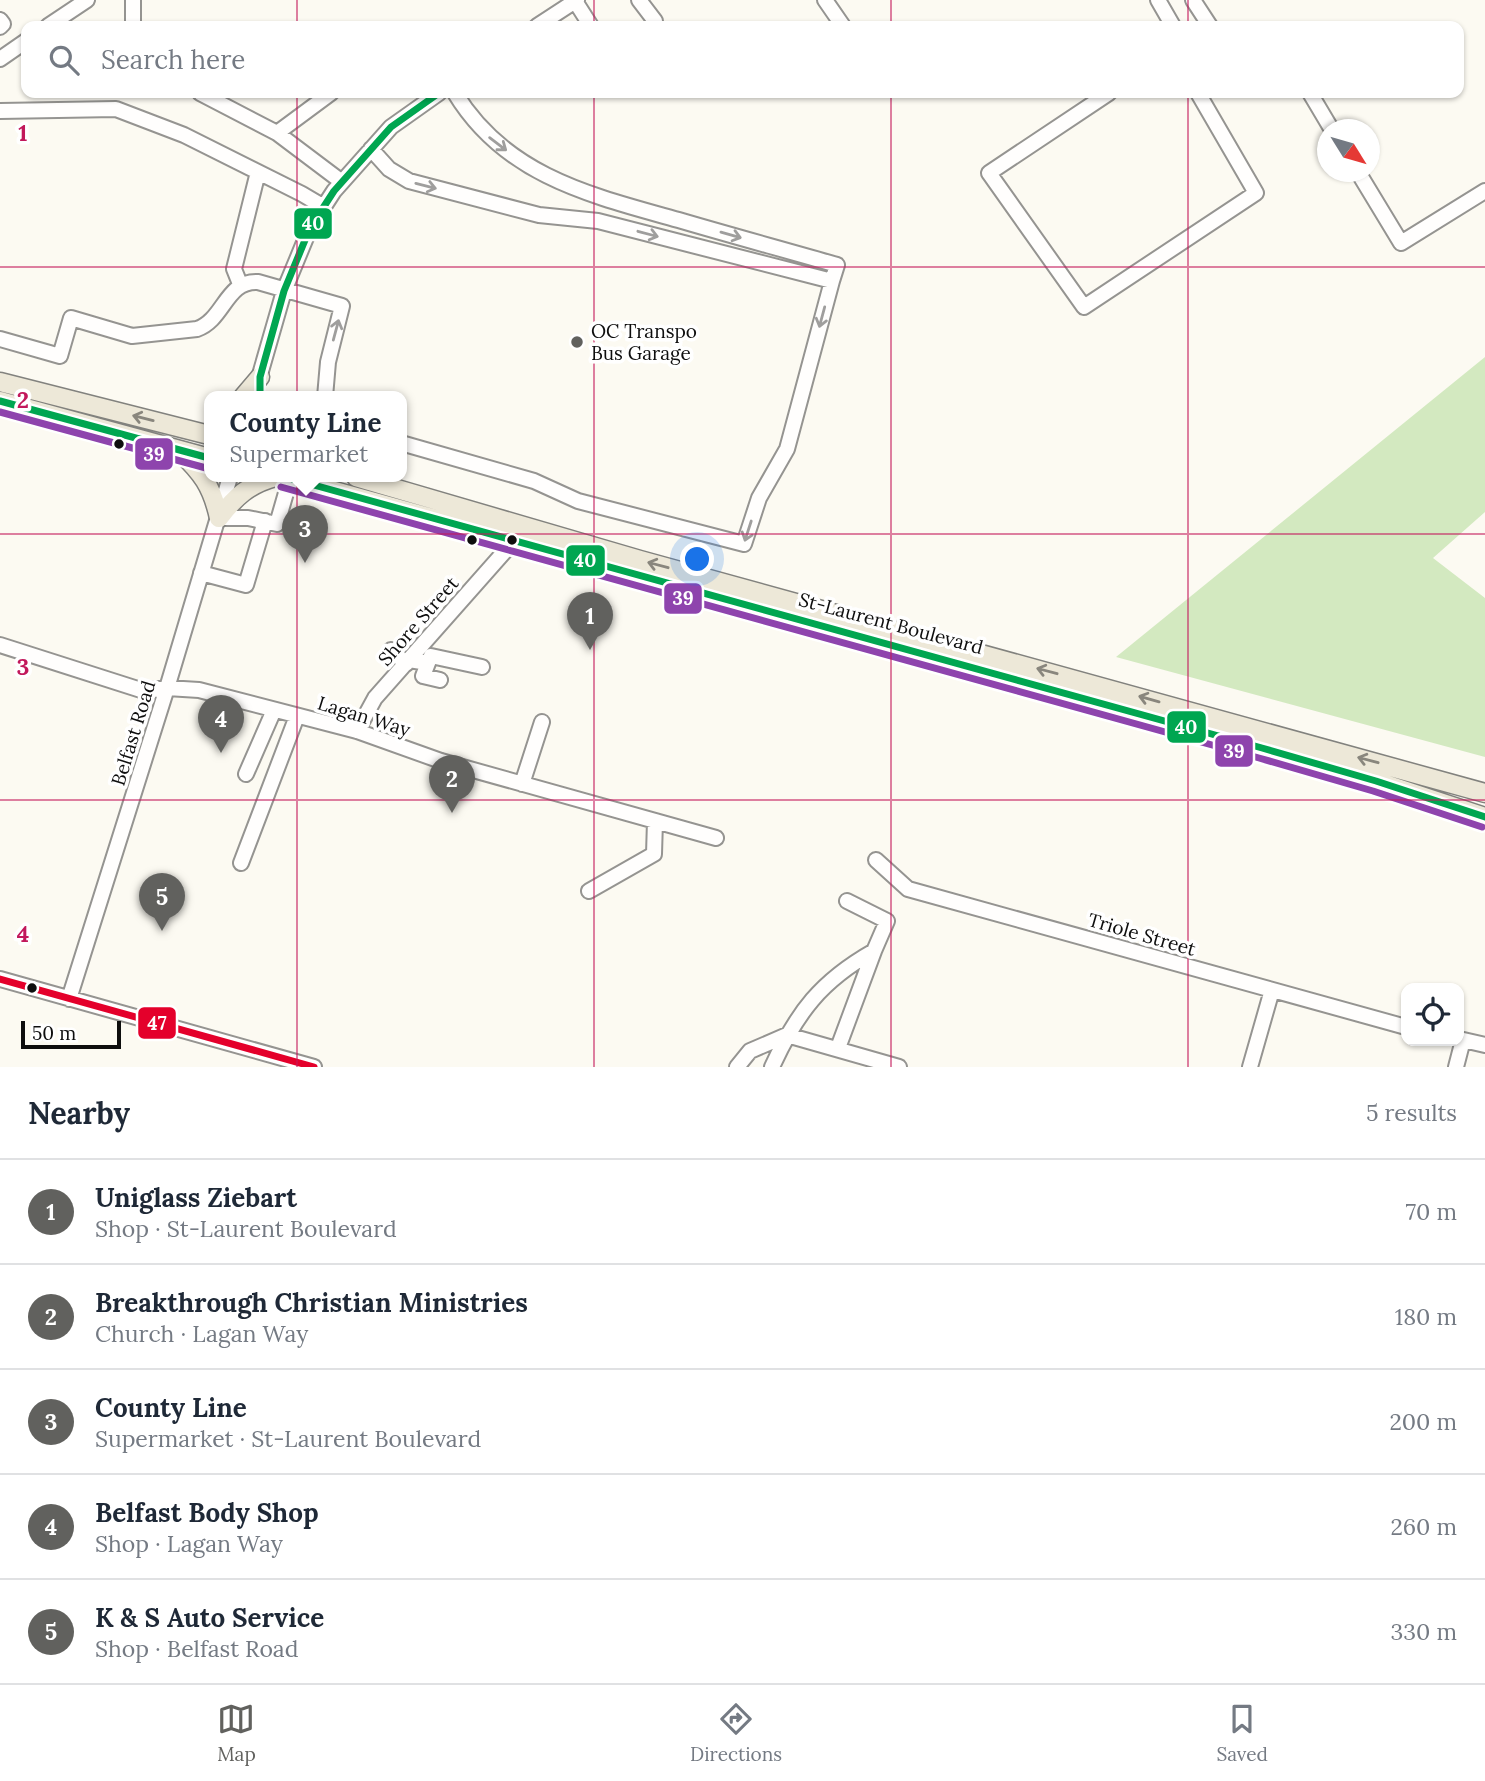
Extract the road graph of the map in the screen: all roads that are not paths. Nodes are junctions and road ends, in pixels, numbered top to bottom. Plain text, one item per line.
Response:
1 (87, 0) edge
2 (133, 0) edge
3 (639, 0) edge
4 (825, 0) edge
5 (1158, 0) edge
6 (1193, 0) edge
7 (576, 1) edge
8 (0, 20) edge
9 (56, 21) edge
10 (133, 21) edge
11 (545, 21) edge
12 (588, 21) edge
13 (655, 21) dead end
14 (840, 21) edge
15 (1171, 21) edge
16 (1207, 21) edge
17 (0, 27) edge
18 (21, 44) edge
19 (0, 59) edge
20 (210, 98) edge
21 (324, 98) edge
22 (426, 98) edge
23 (458, 98) edge
24 (1102, 98) edge
25 (1201, 98) edge
26 (1313, 98) edge
27 (0, 111) edge
28 (1325, 119) edge
29 (277, 133) junction
30 (371, 149) junction
31 (258, 172) junction
32 (342, 182) junction
33 (1364, 182) edge
34 (1485, 191) edge
35 (324, 207) junction
36 (832, 281) junction
37 (240, 284) junction
38 (284, 291) junction
39 (0, 339) edge
40 (260, 377) junction
41 (0, 382) edge
42 (248, 391) edge
43 (256, 391) edge
44 (260, 391) edge
45 (326, 391) edge
46 (0, 401) edge
47 (204, 426) edge
48 (184, 428) junction
49 (204, 434) edge
50 (407, 445) edge
51 (176, 449) junction
52 (204, 457) edge
53 (204, 479) edge
54 (206, 482) edge
55 (229, 482) edge
56 (257, 482) edge
57 (282, 482) edge
58 (298, 482) edge
59 (373, 482) edge
60 (219, 518) junction
61 (265, 521) junction
62 (514, 541) junction
63 (201, 573) junction
64 (0, 645) edge
65 (391, 650) dead end
66 (407, 662) junction
67 (428, 663) junction
68 (482, 667) dead end
69 (440, 680) dead end
70 (167, 688) junction
71 (274, 710) junction
72 (297, 716) junction
73 (542, 722) dead end
74 (357, 731) junction
75 (246, 774) dead end
76 (522, 784) junction
77 (1485, 793) edge
78 (1485, 817) edge
79 (655, 821) junction
80 (716, 838) dead end
81 (876, 860) dead end
82 (241, 863) dead end
83 (589, 891) dead end
84 (846, 901) dead end
85 (874, 951) junction
86 (0, 979) edge
87 (1272, 990) junction
88 (69, 999) junction
89 (1401, 1026) edge
90 (787, 1035) junction
91 (1464, 1041) edge
92 (1485, 1045) edge
93 (1460, 1046) edge
94 (838, 1048) junction
95 (314, 1067) edge
96 (737, 1067) edge
97 (772, 1067) edge
98 (899, 1067) edge
99 (1250, 1067) edge
100 (1456, 1067) edge

1 - 9 street
2 - 10 street
3 - 13 street
4 - 14 street
5 - 15 street
6 - 16 street
7 - 11 street
7 - 12 street
8 - 17 street
18 - 19 street
20 - 29 street
21 - 29 street
22 - 30 street
23 -> 36 street
24 - 25 street
26 - 28 street
27 - 31 street
29 - 32 street
30 - 32 street
30 -> 36 street
31 - 35 street
31 - 37 street
32 - 35 street
33 - 34 street
35 - 38 street
36 -> 50 street
37 - 38 street
37 - 39 street
38 - 40 street
45 -> 38 street
40 - 42 main road
40 - 43 street
40 - 44 main road
48 -> 41 main road
46 - 51 main road
47 - 48 main road
48 - 49 main road
51 - 52 main road
51 - 53 main road
54 - 60 main road
55 - 60 street, Belfast Road
56 - 60 main road
57 - 61 street
58 - 62 main road, St-Laurent Boulevard
77 -> 59 main road, St-Laurent Boulevard
60 - 61 street
60 - 63 street, Belfast Road
61 - 63 street
62 - 66 street, Shore Street
62 - 78 main road, St-Laurent Boulevard
63 - 70 street, Belfast Road
64 - 70 street, Lagan Way
65 - 66 street
66 - 67 street
66 - 74 street, Shore Street
67 - 68 street
67 - 69 street
70 - 71 street, Lagan Way
70 - 88 street, Belfast Road
71 - 72 street, Lagan Way
71 - 75 street
72 - 74 street, Lagan Way
72 - 82 street
73 - 76 street
74 - 76 street, Lagan Way
76 - 79 street, Lagan Way
79 - 80 street, Lagan Way
79 - 83 street
81 - 87 street, Triole Street
84 - 85 street
85 - 90 street
85 - 94 street
86 - 88 street
87 - 89 street, Triole Street
87 - 99 street
88 - 95 street
90 - 94 street
90 - 96 street
90 - 97 street
91 - 92 street
93 - 100 street
94 - 98 street

